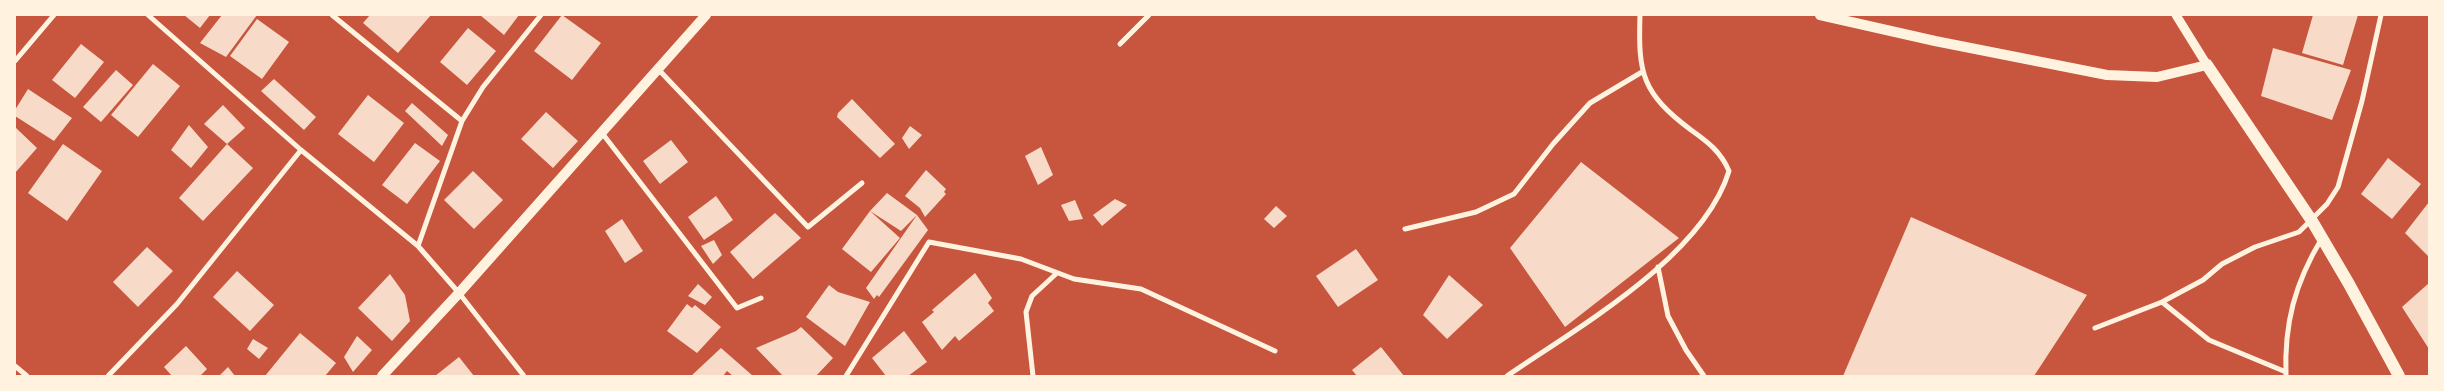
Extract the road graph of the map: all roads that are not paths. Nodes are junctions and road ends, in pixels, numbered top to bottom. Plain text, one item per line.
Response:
1 (54, 15) edge
2 (148, 15) edge
3 (332, 15) edge
4 (541, 15) edge
5 (706, 15) edge
6 (1149, 15) edge
7 (1640, 15) edge
8 (1820, 15) edge
9 (2176, 15) edge
10 (2381, 15) edge
11 (1120, 44) dead end
12 (15, 61) edge
13 (2207, 65) junction
14 (658, 69) junction
15 (1642, 72) junction
16 (462, 122) junction
17 (602, 133) junction
18 (301, 150) junction
19 (862, 183) dead end
20 (2312, 221) junction
21 (1405, 229) dead end
22 (2322, 238) junction
23 (418, 246) junction
24 (1658, 267) junction
25 (1056, 273) junction
26 (459, 293) junction
27 (761, 298) dead end
28 (2162, 302) junction
29 (2095, 328) dead end
30 (1275, 351) dead end
31 (15, 366) edge
32 (2286, 374) edge
33 (26, 376) edge
34 (108, 376) edge
35 (382, 376) edge
36 (524, 376) edge
37 (846, 376) edge
38 (1033, 376) edge
39 (1507, 376) edge
40 (1704, 376) edge
41 (2399, 376) edge

1 - 12 street
2 - 18 street
3 - 16 street
4 - 16 street
5 - 14 main road
6 - 11 street
7 - 15 street
8 - 13 main road
9 - 13 street
10 - 20 street
13 - 20 main road
14 - 17 main road
14 - 19 street
15 - 21 street
15 - 24 street
16 - 23 street
17 - 26 main road
17 - 27 street
18 - 23 street
18 - 34 street
20 - 22 main road
20 - 28 street
22 - 32 street
22 - 41 main road
23 - 26 street
24 - 39 street
24 - 40 street
25 - 30 street
25 - 37 street
25 - 38 street
26 - 35 main road
26 - 36 street
28 - 29 street
28 - 32 street
31 - 33 street

